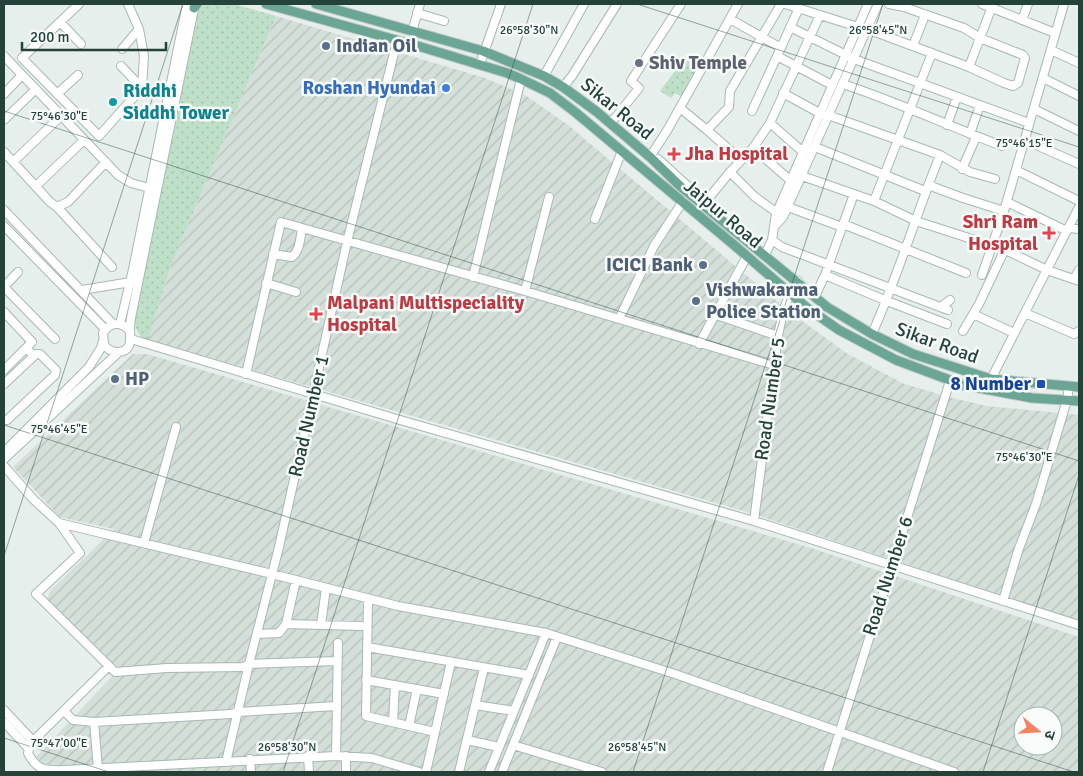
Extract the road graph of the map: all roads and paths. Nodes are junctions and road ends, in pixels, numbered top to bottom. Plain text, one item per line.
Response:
1 (79, 4) edge
2 (128, 4) edge
3 (266, 4) edge
4 (316, 4) edge
5 (420, 4) edge
6 (501, 4) edge
7 (584, 4) edge
8 (617, 4) edge
9 (682, 4) edge
10 (738, 4) edge
11 (781, 4) edge
12 (785, 4) edge
13 (868, 4) edge
14 (878, 4) edge
15 (889, 4) edge
16 (982, 4) edge
17 (1028, 4) edge
18 (1060, 4) edge
19 (193, 5) edge
20 (905, 5) edge
21 (334, 6) edge
22 (993, 6) edge
23 (799, 8) junction
24 (417, 13) junction
25 (820, 15) junction
26 (925, 15) junction
27 (730, 19) junction
28 (1022, 20) junction
29 (444, 21) dead end
30 (60, 22) junction
31 (858, 27) junction
32 (790, 28) junction
33 (139, 29) junction
34 (867, 29) junction
35 (413, 30) junction
36 (1055, 32) junction
37 (761, 37) junction
38 (809, 37) junction
39 (980, 38) junction
40 (397, 41) junction
41 (81, 44) dead end
42 (913, 46) junction
43 (781, 48) junction
44 (122, 49) dead end
45 (484, 50) junction
46 (1051, 50) junction
47 (932, 53) junction
48 (846, 55) junction
49 (4, 56) edge
50 (777, 56) junction
51 (22, 58) junction
52 (854, 59) junction
53 (1079, 62) edge
54 (480, 64) junction
55 (9, 65) edge
56 (796, 65) junction
57 (121, 66) dead end
58 (969, 67) junction
59 (545, 74) junction
60 (22, 75) junction
61 (78, 75) dead end
62 (521, 78) junction
63 (1043, 78) junction
64 (920, 83) junction
65 (843, 84) junction
66 (564, 85) junction
67 (832, 85) junction
68 (142, 88) junction
69 (36, 89) junction
70 (783, 93) junction
71 (4, 94) edge
72 (57, 94) junction
73 (168, 95) junction
74 (957, 96) junction
75 (1079, 96) edge
76 (980, 105) junction
77 (680, 108) junction
78 (911, 109) junction
79 (1034, 109) junction
80 (752, 111) dead end
81 (820, 114) junction
82 (61, 116) junction
83 (828, 116) junction
84 (4, 120) edge
85 (611, 121) junction
86 (770, 123) junction
87 (1029, 123) junction
88 (948, 125) junction
89 (707, 130) junction
90 (1079, 132) edge
91 (99, 136) junction
92 (973, 136) junction
93 (898, 140) junction
94 (1025, 140) junction
95 (87, 143) junction
96 (1002, 146) dead end
97 (814, 147) junction
98 (753, 148) junction
99 (622, 151) junction
100 (4, 152) edge
101 (803, 152) junction
102 (651, 156) junction
103 (940, 156) junction
104 (741, 160) junction
105 (13, 162) junction
106 (106, 162) junction
107 (1079, 164) edge
108 (962, 168) junction
109 (1016, 170) junction
110 (730, 172) junction
111 (884, 175) junction
112 (796, 177) junction
113 (995, 179) dead end
114 (36, 186) junction
115 (927, 188) junction
116 (153, 189) junction
117 (854, 194) junction
118 (549, 197) dead end
119 (683, 201) junction
120 (874, 201) junction
121 (1079, 201) edge
122 (1007, 202) junction
123 (705, 204) junction
124 (57, 207) junction
125 (788, 207) junction
126 (1079, 207) edge
127 (4, 211) edge
128 (1004, 211) junction
129 (776, 212) junction
130 (595, 219) dead end
131 (916, 221) junction
132 (4, 226) edge
133 (842, 226) junction
134 (774, 227) junction
135 (302, 229) junction
136 (1068, 229) junction
137 (1079, 229) edge
138 (7, 233) edge
139 (772, 240) junction
140 (978, 241) dead end
141 (347, 242) junction
142 (993, 244) junction
143 (906, 248) junction
144 (1005, 249) junction
145 (273, 254) junction
146 (765, 255) junction
147 (746, 256) junction
148 (829, 264) junction
149 (112, 267) dead end
150 (1047, 270) junction
151 (1079, 270) edge
152 (18, 272) dead end
153 (966, 273) dead end
154 (825, 275) junction
155 (982, 275) dead end
156 (473, 278) junction
157 (1077, 280) edge
158 (798, 281) junction
159 (131, 282) junction
160 (266, 283) junction
161 (4, 287) edge
162 (82, 290) junction
163 (891, 290) junction
164 (525, 291) junction
165 (296, 292) dead end
166 (789, 292) junction
167 (815, 296) junction
168 (950, 300) dead end
169 (887, 302) junction
170 (1025, 312) junction
171 (714, 314) junction
172 (973, 314) junction
173 (6, 319) edge
174 (619, 319) junction
175 (37, 322) junction
176 (116, 324) junction
177 (947, 324) dead end
178 (105, 329) junction
179 (130, 331) junction
180 (964, 331) dead end
181 (1079, 331) edge
182 (24, 333) junction
183 (1014, 333) junction
184 (872, 334) junction
185 (778, 336) junction
186 (55, 339) dead end
187 (131, 340) junction
188 (103, 341) junction
189 (32, 342) junction
190 (699, 344) junction
191 (26, 348) junction
192 (119, 352) junction
193 (34, 356) junction
194 (774, 365) junction
195 (4, 370) edge
196 (61, 371) dead end
197 (246, 374) junction
198 (991, 379) junction
199 (950, 381) junction
200 (4, 383) edge
201 (1069, 386) junction
202 (1079, 387) edge
203 (314, 394) junction
204 (1068, 400) junction
205 (1079, 401) edge
206 (4, 420) edge
207 (176, 427) dead end
208 (4, 452) edge
209 (4, 459) edge
210 (4, 466) edge
211 (754, 521) junction
212 (60, 523) junction
213 (144, 542) junction
214 (892, 565) junction
215 (272, 574) junction
216 (296, 580) junction
217 (326, 588) junction
218 (368, 599) junction
219 (1002, 601) junction
220 (286, 624) junction
221 (321, 625) junction
222 (1079, 625) edge
223 (362, 626) dead end
224 (546, 633) junction
225 (256, 634) junction
226 (557, 637) junction
227 (338, 643) dead end
228 (367, 647) junction
229 (337, 661) junction
230 (451, 662) junction
231 (249, 664) junction
232 (109, 666) junction
233 (484, 668) junction
234 (529, 675) junction
235 (366, 680) junction
236 (395, 686) junction
237 (417, 689) junction
238 (444, 694) junction
239 (475, 705) junction
240 (336, 706) junction
241 (4, 710) edge
242 (64, 711) junction
243 (514, 711) junction
244 (238, 712) junction
245 (4, 722) edge
246 (94, 722) junction
247 (393, 722) junction
248 (409, 726) junction
249 (435, 732) junction
250 (839, 732) junction
251 (467, 740) junction
252 (33, 741) junction
253 (513, 746) junction
254 (499, 747) junction
255 (29, 749) junction
256 (308, 756) junction
257 (336, 756) junction
258 (346, 756) junction
259 (250, 760) junction
260 (226, 762) junction
261 (394, 764) junction
262 (98, 769) junction
263 (135, 770) edge
264 (65, 771) edge
265 (251, 772) edge
266 (310, 772) edge
267 (346, 772) edge
268 (391, 772) edge
269 (419, 772) edge
270 (426, 772) edge
271 (459, 772) edge
272 (489, 772) edge
273 (502, 772) edge
274 (602, 772) edge
275 (827, 772) edge
276 (954, 772) edge

1 - 30 street
2 - 33 street
3 - 40 main road, Jaipur Road
4 - 21 main road, Sikar Road
5 - 24 street
6 - 45 street
7 - 59 street
8 - 66 street
9 - 85 street
10 - 27 street
11 - 37 street
12 - 23 street
13 - 31 street
14 - 34 street
15 - 20 street
16 - 22 street
17 - 28 street
18 - 36 street
19 - 73 street
19 - 116 street
20 - 26 street
21 - 35 main road, Sikar Road
22 - 28 street
22 - 39 street
23 - 25 street
23 - 32 street
24 - 29 street
24 - 35 street
25 - 31 street
25 - 38 street
26 - 39 street
26 - 42 street
27 - 37 street
27 - 77 street
28 - 36 street
30 - 41 street
30 - 51 street
31 - 48 street
32 - 38 street
32 - 43 street
33 - 44 street
33 - 68 street
34 - 42 street
34 - 52 street
35 - 45 main road, Sikar Road
36 - 46 street
37 - 43 street
37 - 89 street
38 - 48 street
38 - 56 street
39 - 58 street
39 - 58 street
40 - 54 main road, Jaipur Road
40 - 141 street, Road Number 1
42 - 47 street
43 - 50 street
45 - 54 street
45 - 59 main road, Sikar Road
46 - 53 street
46 - 63 street
47 - 58 street
47 - 64 street
48 - 52 street
48 - 67 street
49 - 55 street
50 - 56 street
50 - 80 street
51 - 55 street
51 - 72 street
52 - 64 street
52 - 65 street
54 - 62 main road, Jaipur Road
55 - 60 street
56 - 67 street
56 - 70 street
57 - 68 street
59 - 66 main road, Sikar Road
60 - 69 street
60 - 71 street
61 - 72 street
62 - 99 main road, Jaipur Road
62 - 156 street
63 - 75 street
63 - 79 street
64 - 74 street
64 - 78 street
65 - 78 street
65 - 83 street
66 - 85 main road, Sikar Road
67 - 81 street
68 - 73 street
68 - 91 street
69 - 82 street
69 - 84 street
70 - 81 street
70 - 86 street
72 - 91 street
73 - 116 street
74 - 76 street
74 - 88 street
76 - 87 street
76 - 92 street
77 - 89 street
77 - 102 street
78 - 88 street
78 - 93 street
79 - 87 street
79 - 90 street
81 - 83 street
81 - 101 street
82 - 95 street
82 - 105 street
83 - 93 street
83 - 97 street
85 - 102 main road, Sikar Road
86 - 98 street
86 - 101 street
87 - 94 street
88 - 92 street
89 - 104 street
91 - 95 street
92 - 96 street
92 - 108 street
93 - 103 street
93 - 111 street
94 - 107 street
94 - 109 street
95 - 106 street
95 - 114 street
97 - 111 street
97 - 112 street
98 - 104 street
98 - 112 street
99 - 119 main road, Jaipur Road
99 - 130 street
100 - 105 street
101 - 112 street
102 - 123 main road, Sikar Road
103 - 108 street
103 - 115 street
104 - 110 street
105 - 114 street
106 - 116 street
106 - 124 street
108 - 113 street
109 - 121 street
109 - 122 street
110 - 123 street
110 - 129 street
111 - 115 street
111 - 120 street
112 - 117 street
112 - 125 street
112 - 129 street
114 - 124 street
115 - 128 street
115 - 131 street
116 - 159 street
116 - 179 street
117 - 120 street
117 - 133 street
118 - 164 street
119 - 147 main road, Jaipur Road
119 - 174 street
120 - 131 street
122 - 128 street
122 - 136 street
123 - 146 main road, Sikar Road
124 - 149 street
125 - 133 street
125 - 134 street
126 - 136 street
127 - 162 street
128 - 142 street
129 - 134 street
131 - 140 street
131 - 143 street
132 - 138 street
133 - 143 street
133 - 148 street
134 - 139 street
135 - 141 street
135 - 145 street
135 - 145 street
136 - 137 street
136 - 150 street
138 - 178 street
139 - 146 street
139 - 148 street
141 - 156 street
141 - 203 street, Road Number 1
142 - 144 street
142 - 155 street
143 - 153 street
143 - 163 street
144 - 150 street
144 - 172 street
145 - 160 street
146 - 158 main road, Sikar Road
147 - 166 main road, Jaipur Road
147 - 171 street
148 - 154 street
148 - 163 street
150 - 157 street
150 - 170 street
151 - 157 street
152 - 161 street
154 - 167 street
154 - 169 street
156 - 164 street
158 - 166 street, Road Number 5
158 - 167 main road, Sikar Road
159 - 162 street
159 - 176 street
160 - 165 street
160 - 197 street
161 - 175 street
162 - 176 street
163 - 168 street
163 - 169 street
164 - 174 street
166 - 185 street, Road Number 5
166 - 199 main road, Jaipur Road
167 - 184 main road, Sikar Road
169 - 177 street
169 - 184 street
170 - 181 street
170 - 183 street
171 - 185 street
171 - 190 street
172 - 180 street
172 - 183 street
173 - 182 street
174 - 190 street
175 - 182 street
175 - 186 street
176 - 178 street
176 - 179 street
178 - 188 street
179 - 187 street
182 - 189 street
183 - 198 street
184 - 198 main road, Sikar Road
185 - 194 street, Road Number 5
187 - 192 street
187 - 197 street
188 - 192 street
188 - 208 street
189 - 191 street
189 - 196 street
190 - 194 street
191 - 193 street
191 - 195 street
192 - 209 street
193 - 200 street
193 - 206 street
194 - 211 street, Road Number 5
197 - 203 street
198 - 201 main road, Sikar Road
199 - 204 main road, Jaipur Road
199 - 214 street, Road Number 6
201 - 202 main road, Sikar Road
201 - 204 street
203 - 211 street
203 - 215 street, Road Number 1
204 - 205 main road, Jaipur Road
204 - 219 street
207 - 213 street
210 - 212 street
211 - 214 street
212 - 213 street
212 - 232 street
213 - 215 street
214 - 219 street
214 - 250 street, Road Number 6
215 - 216 street
215 - 225 street, Road Number 1
216 - 217 street
216 - 220 street
217 - 218 street
217 - 221 street
218 - 224 street
218 - 228 street
219 - 222 street
220 - 221 street
220 - 225 street
221 - 223 street
224 - 226 street
224 - 234 street
225 - 231 street, Road Number 1
226 - 250 street
226 - 253 street
227 - 229 street
228 - 230 street
228 - 235 street
229 - 231 street
229 - 240 street
230 - 233 street
230 - 238 street
231 - 232 street
231 - 244 street, Road Number 1
232 - 242 street
233 - 234 street
233 - 239 street
234 - 243 street
235 - 236 street
235 - 247 street
236 - 237 street
236 - 247 street
237 - 238 street
237 - 248 street
238 - 249 street
239 - 243 street
239 - 251 street
240 - 244 street
240 - 257 street
241 - 252 street
242 - 246 street
242 - 252 street
243 - 254 street
244 - 246 street
244 - 260 street, Road Number 1
245 - 255 street
246 - 262 street
247 - 248 street
248 - 249 street
249 - 270 street
250 - 275 street, Road Number 6
250 - 276 street
251 - 254 street
251 - 271 street
252 - 255 street
253 - 273 street
253 - 274 street
254 - 272 street
255 - 264 street
256 - 257 street
256 - 259 street
256 - 266 street
257 - 258 street
258 - 261 street
258 - 267 street
259 - 260 street
259 - 265 street
260 - 263 street
261 - 268 street
261 - 269 street
262 - 263 street
262 - 264 street

